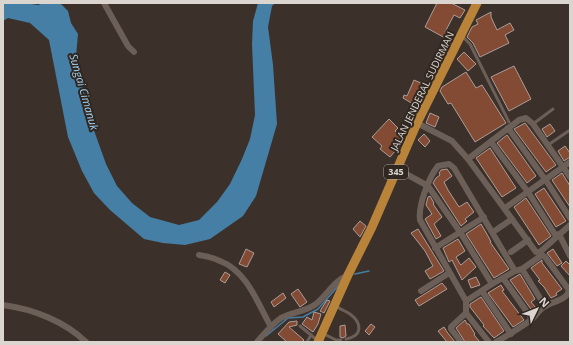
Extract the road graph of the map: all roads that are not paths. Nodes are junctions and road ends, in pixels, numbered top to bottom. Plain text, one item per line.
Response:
1 (104, 3) edge
2 (476, 3) edge
3 (461, 35) junction
4 (134, 52) dead end
5 (553, 109) dead end
6 (417, 123) junction
7 (533, 124) junction
8 (509, 125) junction
9 (570, 130) edge
10 (491, 142) junction
11 (548, 146) junction
12 (468, 159) junction
13 (570, 162) edge
14 (563, 167) junction
15 (397, 169) junction
16 (570, 177) edge
17 (545, 180) junction
18 (428, 186) junction
19 (528, 192) junction
20 (505, 208) junction
21 (484, 217) junction
22 (570, 218) edge
23 (512, 219) junction
24 (570, 225) edge
25 (496, 230) dead end
26 (460, 232) junction
27 (557, 235) junction
28 (528, 240) junction
29 (435, 248) junction
30 (511, 252) dead end
31 (199, 254) dead end
32 (570, 256) edge
33 (522, 269) junction
34 (515, 271) junction
35 (450, 273) junction
36 (348, 275) junction
37 (503, 278) junction
38 (492, 284) junction
39 (422, 291) dead end
40 (482, 291) junction
41 (466, 302) junction
42 (3, 305) edge
43 (334, 305) junction
44 (545, 306) junction
45 (466, 313) junction
46 (532, 319) junction
47 (300, 326) dead end
48 (271, 327) junction
49 (511, 334) junction
50 (311, 335) junction
51 (320, 339) edge
52 (346, 339) dead end
53 (341, 340) dead end
54 (86, 342) edge
55 (256, 342) edge
56 (307, 342) edge
57 (461, 342) edge
58 (489, 342) edge
59 (496, 342) edge

1 - 4 street
2 - 3 main road, JALAN JENDERAL SUDIRMAN / 345
3 - 6 main road, JALAN JENDERAL SUDIRMAN / 345
3 - 8 lane
5 - 7 lane
6 - 12 street
6 - 15 main road, JALAN JENDERAL SUDIRMAN / 345
7 - 8 street
7 - 11 street
8 - 10 street
8 - 17 street
9 - 11 lane
10 - 12 street
10 - 19 street
11 - 14 street
12 - 20 street
13 - 14 street
14 - 16 street
14 - 17 street
15 - 18 street
15 - 36 main road, JALAN JENDERAL SUDIRMAN / 345
17 - 19 street
17 - 22 street
18 - 21 street
18 - 26 street
18 - 29 street
19 - 20 street
19 - 27 street
20 - 23 street
21 - 26 street
21 - 34 street
23 - 25 street
23 - 28 street
24 - 27 street
26 - 29 street
26 - 38 street
27 - 28 street
27 - 32 street
28 - 30 street
29 - 35 street
31 - 48 street
33 - 34 street
33 - 44 street
33 - 44 street
34 - 37 street
35 - 39 street
35 - 41 street
36 - 43 main road, JALAN JENDERAL SUDIRMAN / 345
36 - 48 street
37 - 38 street
37 - 46 street
38 - 40 street
40 - 41 street
40 - 49 street
41 - 45 street
42 - 54 street
43 - 51 main road, JALAN JENDERAL SUDIRMAN / 345
43 - 52 lane
44 - 46 street
45 - 57 street
45 - 58 street
46 - 49 street
47 - 50 lane
48 - 55 street
49 - 59 street
50 - 51 lane
50 - 56 lane
51 - 53 lane

